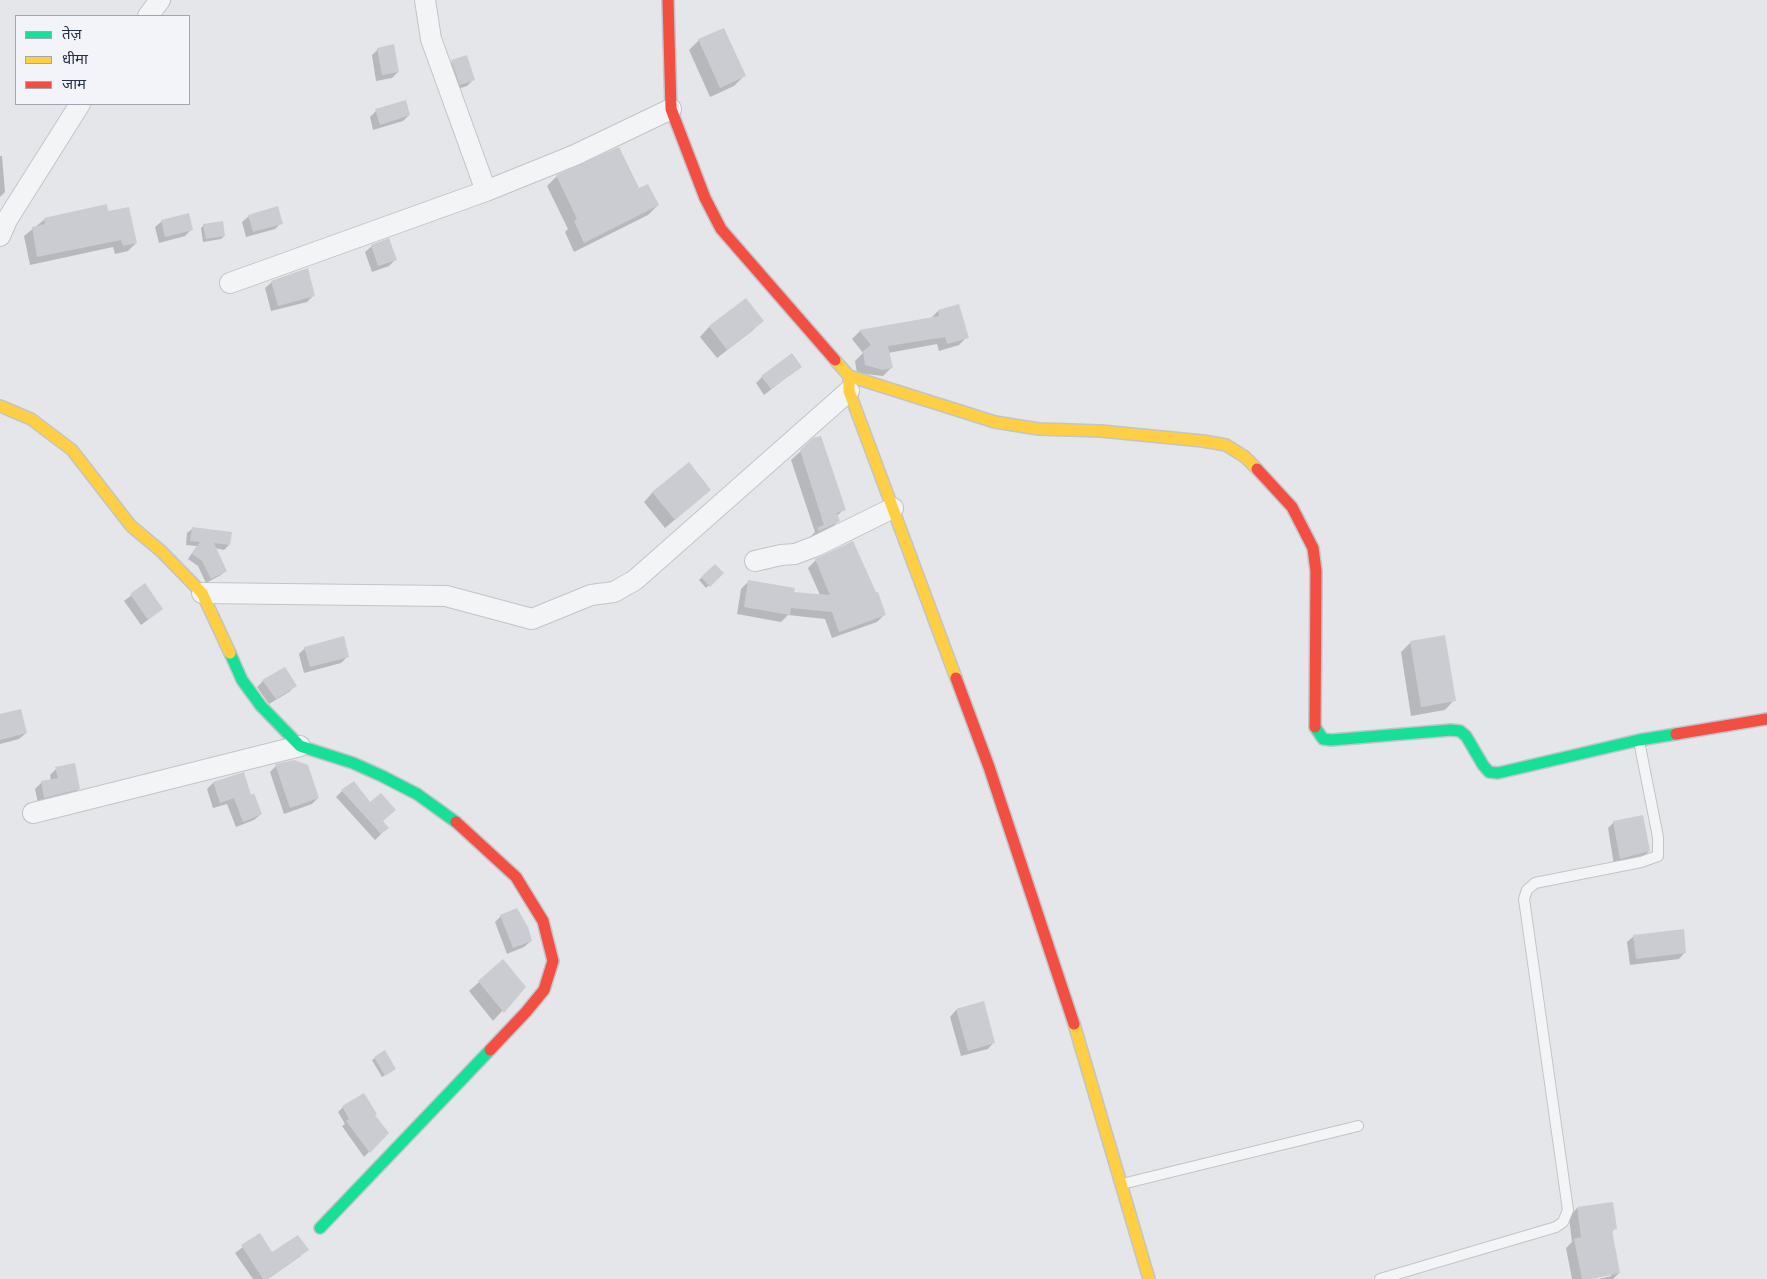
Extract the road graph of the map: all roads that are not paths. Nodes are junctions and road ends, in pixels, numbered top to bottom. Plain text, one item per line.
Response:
1 (160, 0) edge
2 (425, 0) edge
3 (668, 0) edge
4 (149, 15) edge
5 (79, 105) edge
6 (671, 110) junction
7 (486, 191) junction
8 (0, 236) edge
9 (230, 283) dead end
10 (849, 383) junction
11 (0, 406) edge
12 (893, 508) junction
13 (755, 561) dead end
14 (202, 593) junction
15 (1767, 720) edge
16 (1639, 740) junction
17 (300, 746) junction
18 (33, 813) dead end
19 (1358, 1126) dead end
20 (1121, 1185) junction
21 (320, 1228) dead end
22 (1149, 1279) edge
23 (1380, 1279) edge

1 - 4 street
2 - 7 street
3 - 6 street
5 - 8 street
6 - 7 street
6 - 10 street
7 - 9 street
10 - 12 street
10 - 14 street
10 - 16 street
11 - 14 street
12 - 13 street
12 - 20 street
14 - 17 street
15 - 16 street
16 - 23 lane
17 - 18 street
17 - 21 street
19 - 20 lane
20 - 22 street

